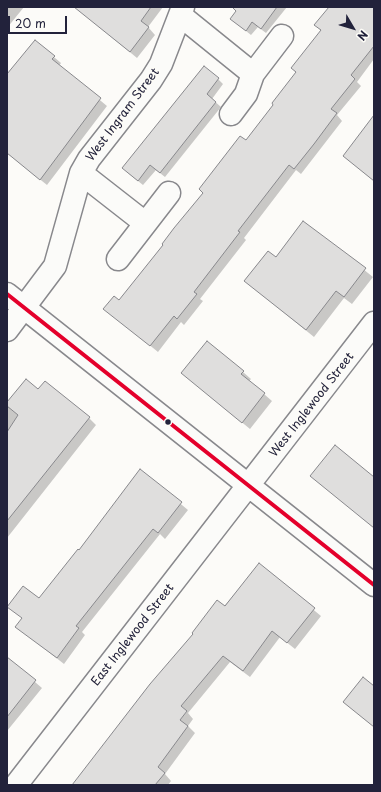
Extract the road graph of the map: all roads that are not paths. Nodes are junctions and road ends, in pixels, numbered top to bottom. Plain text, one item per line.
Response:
1 (181, 11) edge
2 (282, 36) dead end
3 (253, 74) junction
4 (231, 114) dead end
5 (81, 173) junction
6 (169, 193) dead end
7 (145, 223) junction
8 (118, 259) dead end
9 (7, 294) edge
10 (24, 308) junction
11 (374, 323) edge
12 (7, 330) edge
13 (249, 486) junction
14 (374, 585) edge
15 (16, 785) edge

1 - 3 street
1 - 5 street, West Ingram Street
2 - 3 street
3 - 4 street
5 - 7 street
5 - 10 street, West Ingram Street
6 - 7 street
7 - 8 street
9 - 10 street
10 - 12 street, West Ingram Street
10 - 13 street
11 - 13 street, West Inglewood Street
13 - 14 street
13 - 15 street, East Inglewood Street

